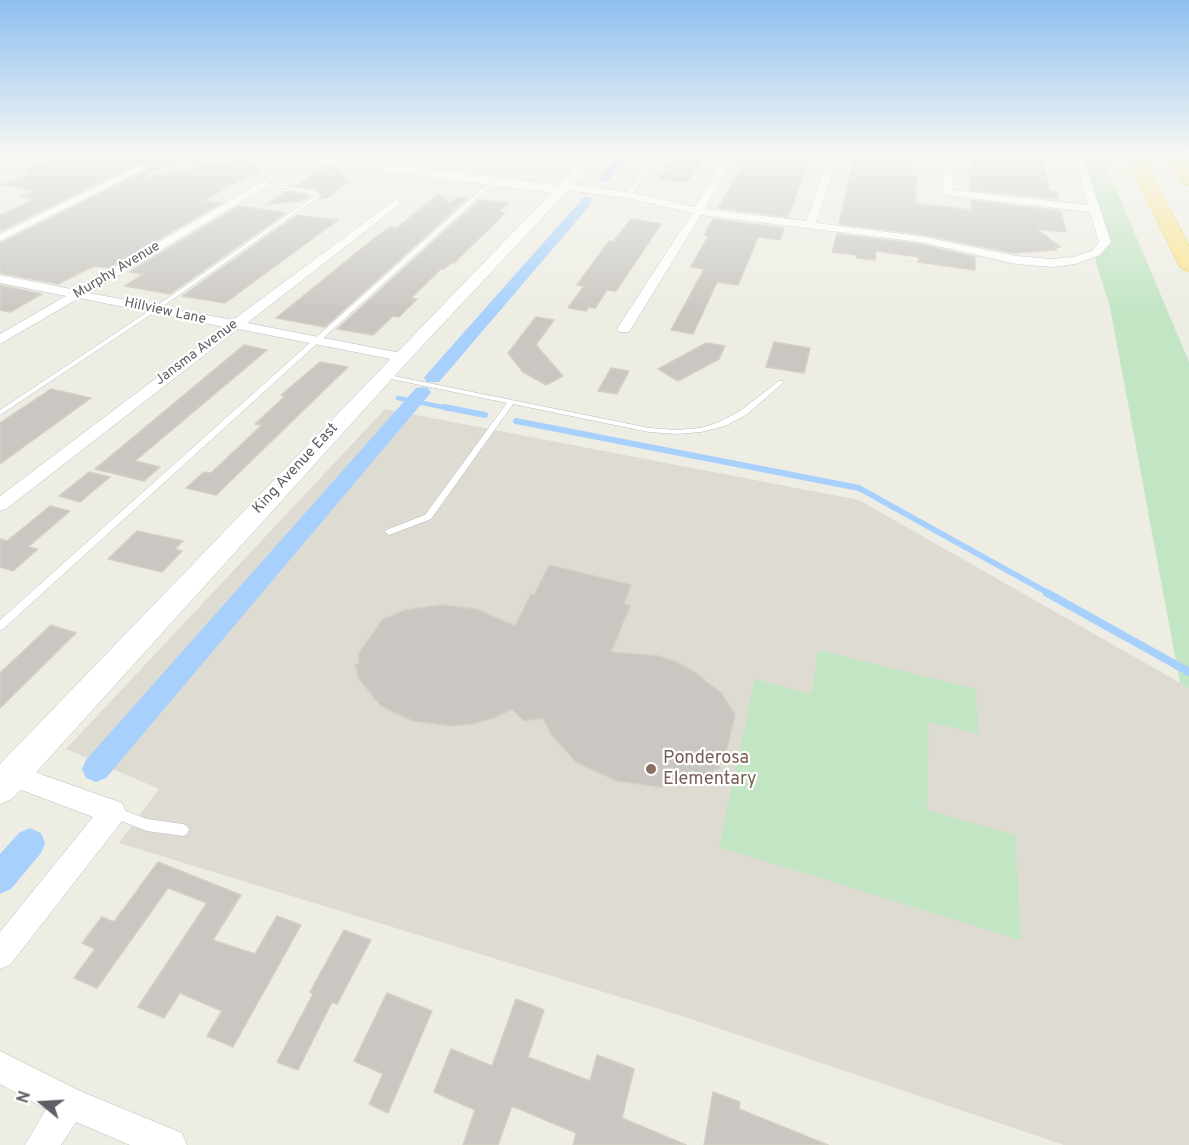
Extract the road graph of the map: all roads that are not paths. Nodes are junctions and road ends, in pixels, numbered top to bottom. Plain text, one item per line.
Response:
1 (64, 206) edge
2 (225, 206) edge
3 (303, 206) edge
4 (390, 206) edge
5 (466, 206) edge
6 (545, 206) edge
7 (678, 206) edge
8 (701, 206) edge
9 (816, 206) edge
10 (1063, 206) edge
11 (1093, 206) edge
12 (1159, 206) edge
13 (1094, 210) junction
14 (698, 211) junction
15 (810, 224) junction
16 (0, 238) edge
17 (1189, 264) edge
18 (2, 280) edge
19 (80, 293) junction
20 (154, 310) junction
21 (233, 326) junction
22 (624, 329) dead end
23 (0, 340) edge
24 (316, 341) junction
25 (401, 357) junction
26 (384, 376) junction
27 (781, 382) dead end
28 (511, 402) junction
29 (0, 413) edge
30 (0, 505) edge
31 (389, 532) dead end
32 (0, 626) edge
33 (4, 778) edge
34 (113, 812) junction
35 (183, 830) dead end
36 (0, 955) edge
37 (0, 1067) edge
38 (69, 1103) junction
39 (42, 1145) edge
40 (170, 1145) edge

1 - 16 street
2 - 19 street, Murphy Avenue
3 - 20 lane
4 - 21 street, Jansma Avenue
5 - 24 lane
6 - 25 main road, King Avenue East
7 - 14 street
8 - 14 street
9 - 15 street
10 - 13 street
11 - 13 street
12 - 17 highway
13 - 15 street
14 - 15 street
14 - 22 street
18 - 19 street, Hillview Lane
19 - 20 street, Hillview Lane
19 - 23 street, Murphy Avenue
20 - 21 street, Hillview Lane
20 - 29 lane
21 - 24 street, Hillview Lane
21 - 30 street, Jansma Avenue
24 - 25 street, Hillview Lane
24 - 32 lane
25 - 26 main road, King Avenue East
26 - 28 lane
26 - 33 main road, King Avenue East
27 - 28 lane
28 - 31 lane
33 - 34 street
34 - 35 lane
34 - 36 street
37 - 38 street
38 - 39 street
38 - 40 street

